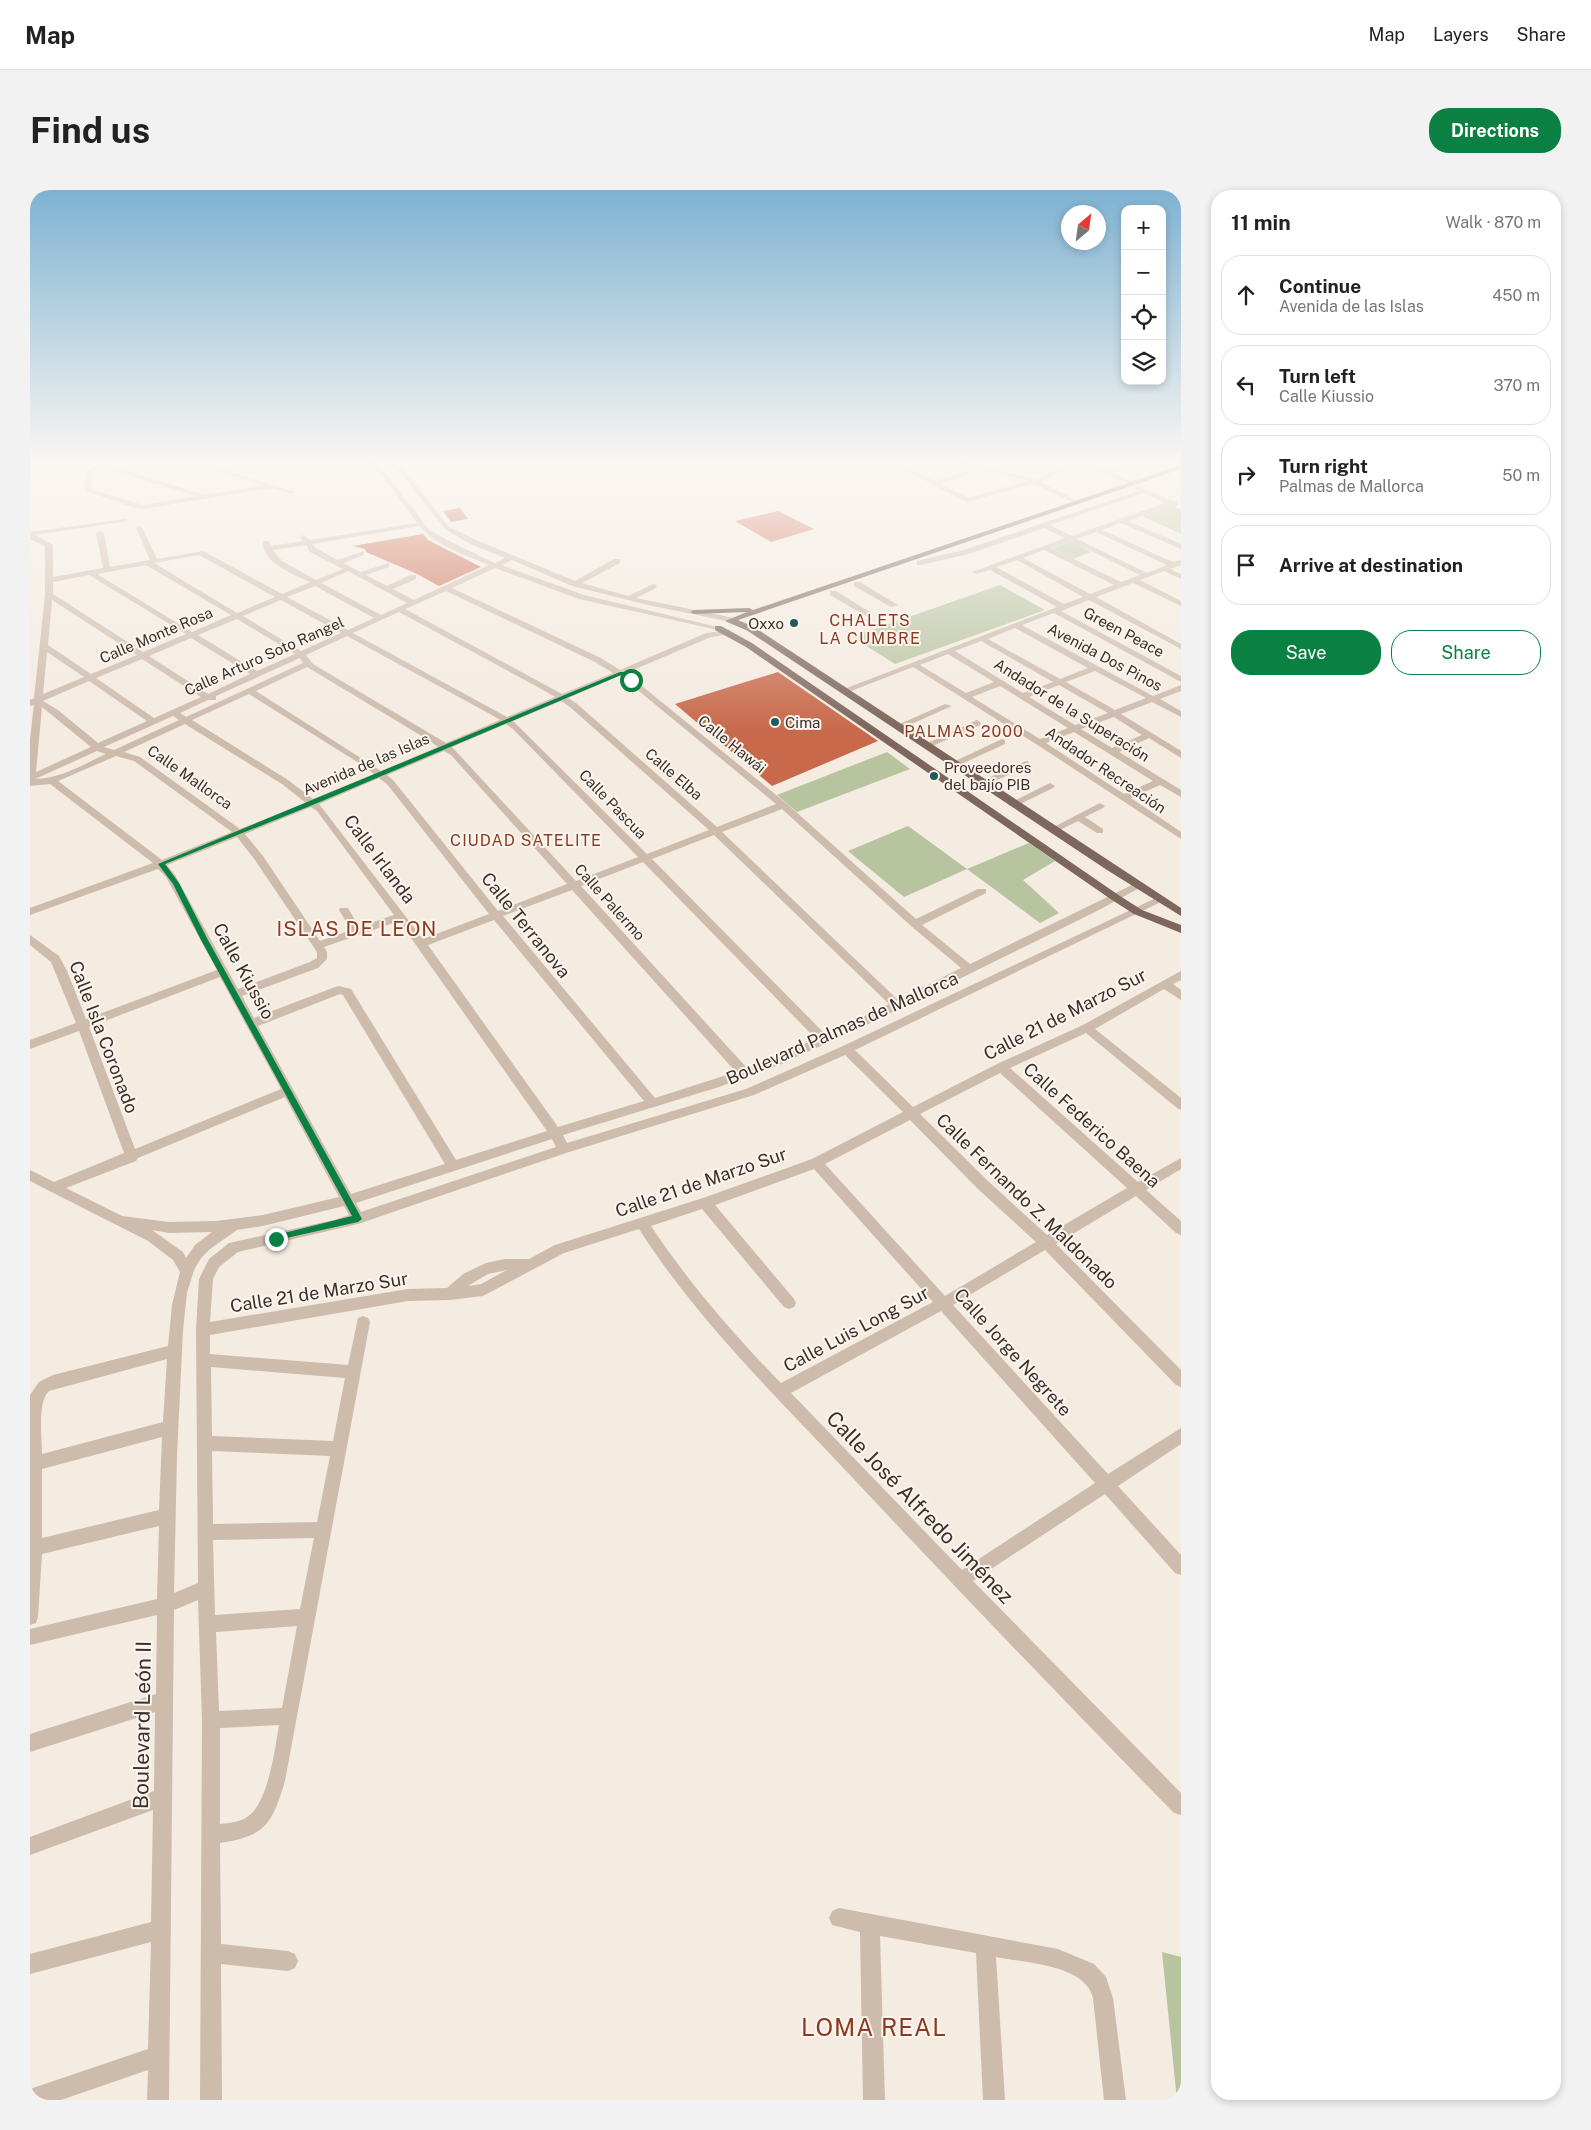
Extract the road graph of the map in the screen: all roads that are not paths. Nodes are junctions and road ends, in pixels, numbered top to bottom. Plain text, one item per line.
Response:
1 (49, 552) edge
2 (104, 552) edge
3 (147, 552) edge
4 (270, 552) edge
5 (317, 552) edge
6 (466, 552) edge
7 (495, 552) edge
8 (931, 552) edge
9 (951, 552) edge
10 (964, 552) edge
11 (1033, 552) edge
12 (1052, 552) edge
13 (1100, 552) edge
14 (1149, 552) edge
15 (361, 553) dead end
16 (1018, 558) junction
17 (510, 559) junction
18 (150, 562) junction
19 (617, 562) dead end
20 (335, 563) junction
21 (521, 563) junction
22 (920, 563) junction
23 (1177, 564) edge
24 (386, 565) dead end
25 (494, 566) junction
26 (990, 567) junction
27 (108, 569) junction
28 (348, 569) junction
29 (1165, 569) junction
30 (506, 570) junction
31 (89, 572) junction
32 (976, 572) dead end
33 (360, 575) junction
34 (1146, 575) junction
35 (413, 577) dead end
36 (1181, 577) edge
37 (48, 580) junction
38 (1133, 580) junction
39 (316, 582) junction
40 (575, 584) junction
41 (857, 584) junction
42 (1120, 585) junction
43 (653, 586) dead end
44 (386, 588) junction
45 (446, 588) junction
46 (833, 593) junction
47 (49, 595) junction
48 (282, 597) junction
49 (1090, 597) junction
50 (629, 598) junction
51 (414, 603) junction
52 (1181, 604) edge
53 (894, 605) dead end
54 (1063, 607) junction
55 (400, 609) junction
56 (761, 610) junction
57 (1054, 610) junction
58 (694, 612) junction
59 (869, 614) dead end
60 (238, 616) junction
61 (381, 618) junction
62 (731, 620) junction
63 (742, 624) junction
64 (1015, 625) junction
65 (722, 630) junction
66 (347, 634) junction
67 (190, 636) junction
68 (981, 638) junction
69 (44, 646) junction
70 (1181, 647) edge
71 (949, 650) junction
72 (301, 654) junction
73 (142, 656) junction
74 (307, 664) junction
75 (913, 664) junction
76 (1095, 668) junction
77 (622, 673) junction
78 (256, 674) junction
79 (92, 677) junction
80 (1181, 679) edge
81 (1002, 682) junction
82 (1060, 682) junction
83 (1181, 688) edge
84 (249, 690) junction
85 (843, 691) junction
86 (966, 696) junction
87 (1024, 696) junction
88 (207, 697) junction
89 (564, 698) junction
90 (1154, 698) junction
91 (225, 700) junction
92 (36, 701) edge
93 (948, 706) dead end
94 (173, 712) junction
95 (1114, 713) junction
96 (1181, 714) edge
97 (187, 719) junction
98 (154, 721) junction
99 (508, 722) junction
100 (977, 723) dead end
101 (897, 727) junction
102 (1076, 728) junction
103 (1149, 735) junction
104 (1002, 742) dead end
105 (1039, 742) junction
106 (925, 746) junction
107 (98, 747) junction
108 (446, 747) junction
109 (1113, 751) junction
110 (116, 752) junction
111 (1181, 755) edge
112 (954, 764) junction
113 (1026, 764) dead end
114 (381, 774) junction
115 (30, 780) edge
116 (52, 781) junction
117 (1161, 781) junction
118 (982, 783) junction
119 (1050, 786) dead end
120 (1181, 794) edge
121 (1124, 798) junction
122 (313, 803) junction
123 (1013, 804) junction
124 (783, 805) junction
125 (1100, 806) dead end
126 (1078, 817) junction
127 (1053, 830) junction
128 (1100, 831) dead end
129 (717, 832) junction
130 (239, 833) junction
131 (1181, 836) edge
132 (645, 859) junction
133 (161, 864) junction
134 (574, 885) junction
135 (1138, 886) junction
136 (982, 891) dead end
137 (1116, 898) junction
138 (1160, 900) junction
139 (344, 910) dead end
140 (30, 912) edge
141 (1138, 912) junction
142 (1181, 912) edge
143 (496, 915) junction
144 (401, 916) junction
145 (915, 924) junction
146 (1181, 929) edge
147 (357, 932) junction
148 (30, 939) edge
149 (421, 944) junction
150 (317, 946) junction
151 (969, 969) junction
152 (223, 972) junction
153 (1181, 975) edge
154 (1165, 984) junction
155 (235, 994) junction
156 (1181, 996) edge
157 (897, 1005) junction
158 (251, 1024) junction
159 (81, 1026) junction
160 (1087, 1028) junction
161 (824, 1040) junction
162 (30, 1045) edge
163 (847, 1049) junction
164 (1001, 1067) junction
165 (744, 1073) junction
166 (288, 1091) junction
167 (651, 1102) junction
168 (1181, 1105) edge
169 (912, 1114) junction
170 (555, 1132) junction
171 (564, 1149) junction
172 (132, 1156) junction
173 (816, 1163) junction
174 (1181, 1164) edge
175 (453, 1166) junction
176 (30, 1175) edge
177 (55, 1187) junction
178 (1138, 1190) junction
179 (348, 1201) junction
180 (705, 1203) junction
181 (358, 1219) junction
182 (124, 1221) junction
183 (643, 1224) junction
184 (234, 1226) junction
185 (1181, 1229) edge
186 (1046, 1242) junction
187 (501, 1264) junction
188 (530, 1265) junction
189 (187, 1273) junction
190 (506, 1278) junction
191 (450, 1294) junction
192 (789, 1302) dead end
193 (944, 1303) junction
194 (363, 1322) dead end
195 (203, 1330) junction
196 (175, 1351) junction
197 (204, 1360) junction
198 (354, 1372) junction
199 (1181, 1380) edge
200 (781, 1391) junction
201 (169, 1428) junction
202 (1181, 1435) edge
203 (203, 1444) junction
204 (339, 1449) junction
205 (35, 1463) junction
206 (1107, 1485) junction
207 (167, 1516) junction
208 (322, 1530) junction
209 (204, 1532) junction
210 (34, 1548) junction
211 (1181, 1567) edge
212 (962, 1579) junction
213 (206, 1588) junction
214 (166, 1605) junction
215 (30, 1617) edge
216 (306, 1618) junction
217 (207, 1624) junction
218 (30, 1638) edge
219 (164, 1700) junction
220 (288, 1716) junction
221 (211, 1720) junction
222 (30, 1743) edge
223 (163, 1797) junction
224 (1181, 1806) edge
225 (210, 1834) junction
226 (30, 1846) edge
227 (839, 1918) dead end
228 (870, 1924) junction
229 (161, 1929) junction
230 (985, 1945) junction
231 (210, 1953) junction
232 (288, 1961) dead end
233 (30, 1964) edge
234 (159, 2056) junction
235 (30, 2100) edge
236 (158, 2100) edge
237 (211, 2100) edge
238 (874, 2100) edge
239 (994, 2100) edge
240 (1115, 2100) edge

1 - 37 street
2 - 27 street
3 - 18 street
4 - 39 street
5 - 20 street
6 - 25 street
7 - 17 street
8 - 56 main road
9 - 22 main road
10 - 22 street
11 - 16 street
12 - 42 street
13 - 34 street
14 - 23 street
15 - 20 street
16 - 26 street
16 - 49 street
17 - 21 street
17 - 25 street, Calle Arturo Soto Rangel
18 - 27 street
18 - 48 street
18 - 60 street
19 - 40 street
20 - 28 street
21 - 30 street
21 - 40 street
22 - 41 main road
23 - 29 street
24 - 33 street
25 - 30 street
25 - 45 street, Calle Arturo Soto Rangel
26 - 32 street
26 - 54 street
27 - 31 street
28 - 33 street
28 - 39 street, Calle Monte Rosa
29 - 34 street
29 - 36 street
30 - 65 street
31 - 37 street
31 - 67 street
33 - 44 street
34 - 38 street
35 - 44 street
37 - 47 street
38 - 42 street
38 - 52 street
39 - 48 street, Calle Monte Rosa
39 - 61 street
40 - 50 street
41 - 46 main road
41 - 53 street
42 - 49 street
43 - 50 street
44 - 51 street
45 - 51 street, Calle Arturo Soto Rangel
45 - 77 street, Calle Hawái
46 - 59 street
46 - 63 main road
47 - 69 street
47 - 73 street
48 - 60 street, Calle Monte Rosa
48 - 66 street
49 - 54 street
49 - 70 street
50 - 58 street
51 - 55 street, Calle Arturo Soto Rangel
54 - 57 street
55 - 61 street, Calle Arturo Soto Rangel
55 - 89 street, Calle Elba
56 - 58 main road
56 - 62 main road
57 - 64 street
57 - 80 street, Green Peace
58 - 62 street
60 - 67 street, Calle Monte Rosa
60 - 72 street
61 - 66 street, Calle Arturo Soto Rangel
62 - 63 main road
62 - 65 main road
63 - 65 main road
63 - 85 main road
64 - 68 street
64 - 76 street, Avenida Dos Pinos
65 - 77 street, Avenida de las Islas
65 - 137 main road
66 - 72 street, Calle Arturo Soto Rangel
66 - 99 street, Calle Pascua
67 - 73 street, Calle Monte Rosa
67 - 78 street
68 - 71 street
68 - 82 street
69 - 79 street
69 - 92 street
71 - 75 street
71 - 81 street, Andador de la Superación
72 - 74 street, Calle Palermo
72 - 78 street, Calle Arturo Soto Rangel
73 - 79 street, Calle Monte Rosa
73 - 88 street
74 - 84 street
74 - 108 street, Calle Palermo
75 - 85 street
75 - 86 street, Andador Recreación
76 - 82 street
76 - 90 street, Avenida Dos Pinos
77 - 89 street, Avenida de las Islas
77 - 124 street, Calle Hawái
78 - 88 street, Calle Arturo Soto Rangel
79 - 92 street, Calle Monte Rosa
79 - 98 street
81 - 86 street
81 - 87 street, Andador de la Superación
82 - 87 street
82 - 95 street
83 - 90 street
84 - 91 street
84 - 114 street, Calle Terranova
85 - 101 main road
86 - 105 street, Andador Recreación
87 - 102 street, Andador de la Superación
88 - 91 street
88 - 94 street, Calle Arturo Soto Rangel
89 - 99 street, Avenida de las Islas
89 - 129 street, Calle Elba
90 - 95 street
90 - 96 street, Avenida Dos Pinos
91 - 97 street
92 - 107 street, Calle Mallorca
92 - 115 street
93 - 101 street
94 - 97 street, Calle Irlanda
94 - 98 street, Calle Arturo Soto Rangel
95 - 102 street
95 - 103 street
97 - 110 street
97 - 122 street, Calle Irlanda
98 - 107 street, Calle Arturo Soto Rangel
99 - 108 street, Avenida de las Islas
99 - 132 street, Calle Pascua
100 - 106 street
101 - 106 main road
102 - 105 street
102 - 109 street, Andador de la Superación
103 - 109 street
103 - 111 street
104 - 112 street
105 - 121 street, Andador Recreación
106 - 112 main road
107 - 110 street, Calle Mallorca
107 - 115 street, Calle Arturo Soto Rangel
108 - 114 street, Avenida de las Islas
108 - 134 street, Calle Palermo
109 - 117 street, Andador de la Superación
110 - 116 street
110 - 130 street, Calle Mallorca
112 - 118 main road
113 - 118 street
114 - 122 street, Avenida de las Islas
114 - 143 street, Calle Terranova
115 - 116 street
116 - 133 street, Calle Kiussio
117 - 120 street, Andador de la Superación
117 - 121 street
118 - 123 main road
119 - 123 street
121 - 131 street, Andador Recreación
122 - 130 street, Avenida de las Islas
122 - 144 street, Calle Irlanda
123 - 127 main road
124 - 129 street
124 - 145 street, Calle Hawái
125 - 126 street
126 - 127 street
126 - 128 street
127 - 135 main road
129 - 132 street
129 - 157 street, Calle Elba
130 - 133 street, Avenida de las Islas
130 - 150 street, Calle Mallorca
132 - 134 street
132 - 161 street, Calle Pascua
133 - 140 street, Avenida de las Islas
133 - 152 street, Calle Kiussio
134 - 143 street
134 - 165 street, Calle Palermo
135 - 137 street, Boulevard Palmas de Mallorca
135 - 138 main road
136 - 145 street
137 - 141 main road
137 - 151 street, Boulevard Palmas de Mallorca
138 - 141 street, Boulevard Palmas de Mallorca
138 - 142 main road
139 - 147 street
141 - 146 main road
141 - 163 street, Boulevard Palmas de Mallorca
143 - 149 street
143 - 167 street, Calle Terranova
144 - 147 street
144 - 149 street, Calle Irlanda
145 - 151 street, Calle Hawái
147 - 150 street
148 - 159 street, Calle Isla Coronado
149 - 170 street, Calle Irlanda
150 - 155 street, Calle Mallorca
151 - 157 street, Boulevard Palmas de Mallorca
152 - 155 street, Calle Kiussio
152 - 159 street
153 - 154 street, Calle 21 de Marzo Sur
154 - 156 street
154 - 160 street, Calle 21 de Marzo Sur
155 - 158 street, Calle Kiussio
157 - 161 street, Boulevard Palmas de Mallorca
158 - 166 street, Calle Kiussio
158 - 175 street
159 - 162 street
159 - 172 street, Calle Isla Coronado
160 - 164 street, Calle 21 de Marzo Sur
160 - 168 street
161 - 165 street, Boulevard Palmas de Mallorca
163 - 169 street, Calle Fernando Z. Maldonado
163 - 171 street, Boulevard Palmas de Mallorca
164 - 169 street, Calle 21 de Marzo Sur
164 - 178 street, Calle Federico Baena
165 - 167 street, Boulevard Palmas de Mallorca
166 - 172 street
166 - 179 street, Calle Kiussio
167 - 170 street, Boulevard Palmas de Mallorca
169 - 173 street, Calle 21 de Marzo Sur
169 - 186 street, Calle Fernando Z. Maldonado
170 - 171 street, Calle Irlanda
170 - 175 street, Boulevard Palmas de Mallorca
171 - 181 street, Boulevard Palmas de Mallorca
172 - 177 street
173 - 180 street, Calle 21 de Marzo Sur
173 - 193 street, Calle Jorge Negrete
174 - 178 street, Calle Luis Long Sur
175 - 179 street, Boulevard Palmas de Mallorca
176 - 177 street
177 - 182 street
178 - 185 street, Calle Federico Baena
178 - 186 street, Calle Luis Long Sur
179 - 181 street, Calle Kiussio
179 - 184 street, Boulevard Palmas de Mallorca
180 - 183 street, Calle 21 de Marzo Sur
180 - 192 street
181 - 195 street, Boulevard Palmas de Mallorca
182 - 184 street
182 - 189 street
183 - 188 street, Calle 21 de Marzo Sur
183 - 200 street, Calle José Alfredo Jiménez
184 - 189 street, Boulevard León II
186 - 193 street, Calle Luis Long Sur
186 - 199 street, Calle Fernando Z. Maldonado
187 - 188 street
187 - 190 street
187 - 191 street
188 - 190 street, Calle 21 de Marzo Sur
189 - 196 street, Boulevard León II
190 - 191 street, Calle 21 de Marzo Sur
191 - 195 street, Calle 21 de Marzo Sur
193 - 200 street, Calle Luis Long Sur
193 - 206 street, Calle Jorge Negrete
194 - 198 street
195 - 197 street
196 - 201 street, Boulevard León II
196 - 205 street
197 - 198 street
197 - 203 street
198 - 204 street
200 - 212 street, Calle José Alfredo Jiménez
201 - 205 street
201 - 207 street, Boulevard León II
202 - 206 street
203 - 204 street
203 - 209 street
204 - 208 street
205 - 210 street
206 - 211 street, Calle Jorge Negrete
206 - 212 street
207 - 210 street
207 - 214 street, Boulevard León II
208 - 209 street
208 - 216 street
209 - 213 street
210 - 215 street
212 - 224 street, Calle José Alfredo Jiménez
213 - 214 street
213 - 217 street
214 - 218 street
214 - 219 street, Boulevard León II
216 - 217 street
216 - 220 street
217 - 221 street
219 - 222 street
219 - 223 street, Boulevard León II
220 - 221 street
220 - 225 street
221 - 225 street
223 - 226 street
223 - 229 street, Boulevard León II
225 - 231 street
227 - 228 street
228 - 230 street
228 - 238 street
229 - 233 street
229 - 234 street, Boulevard León II
230 - 239 street
230 - 240 street
231 - 232 street
231 - 237 street
234 - 235 street
234 - 236 street, Boulevard León II

